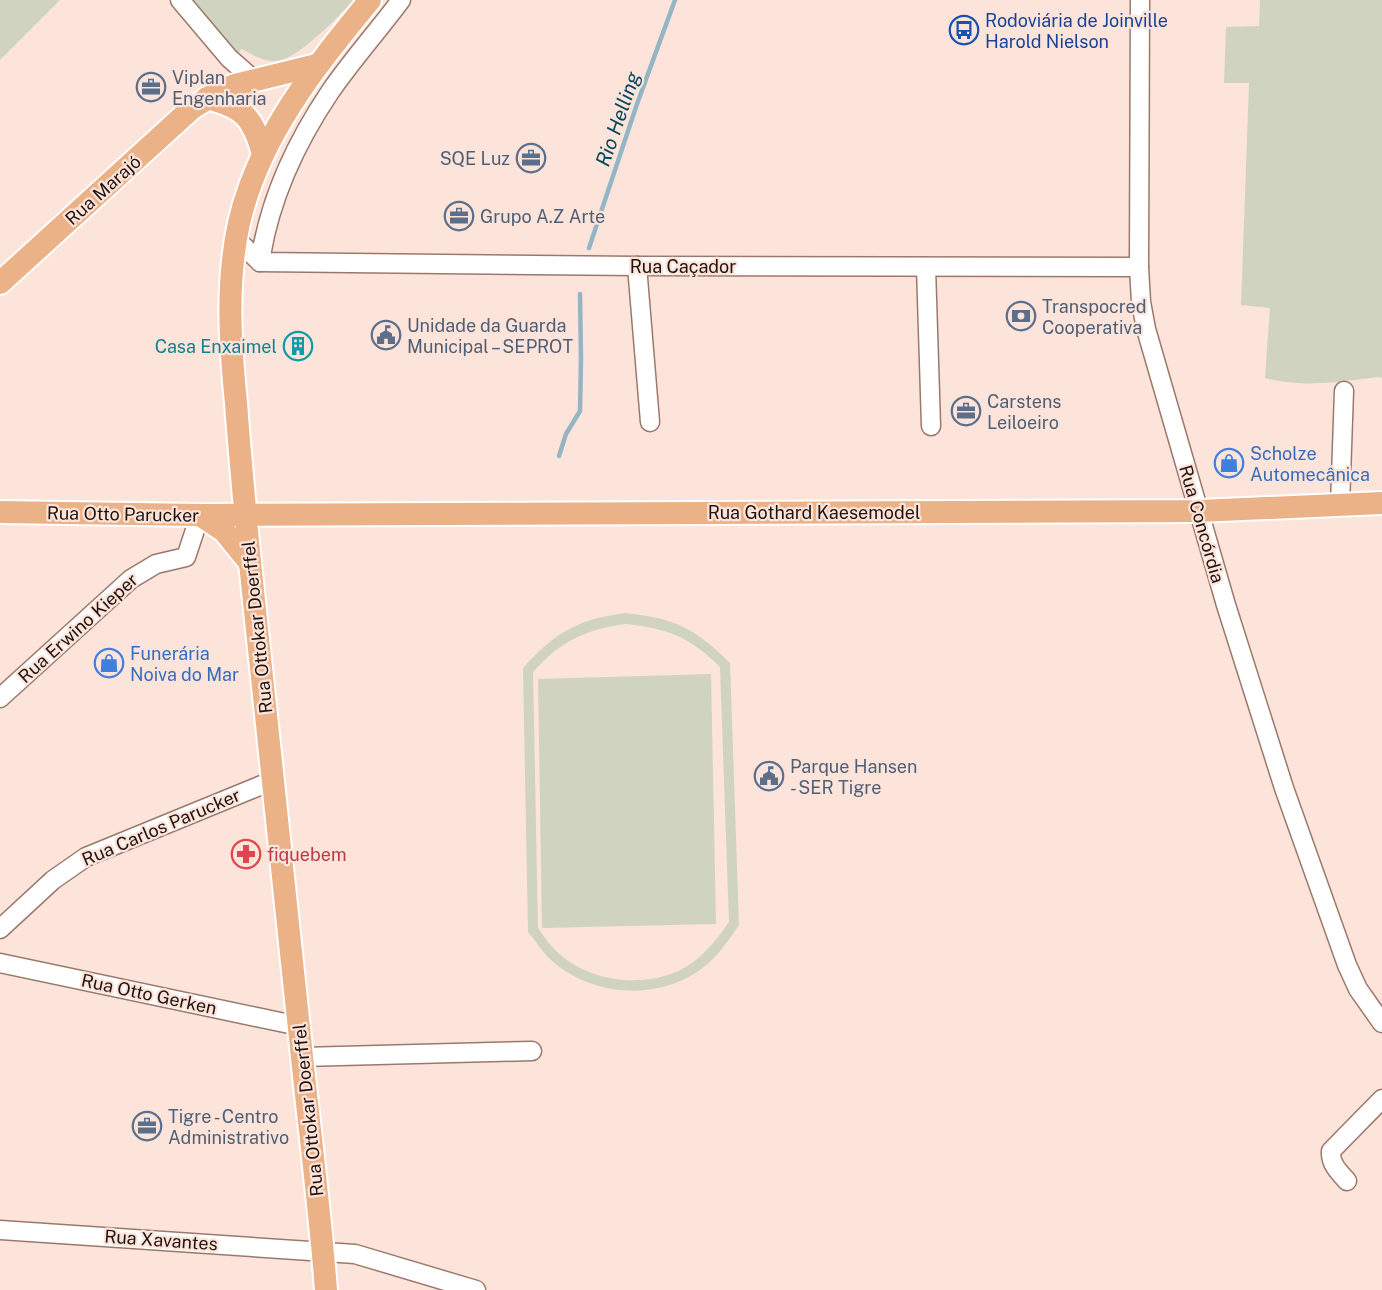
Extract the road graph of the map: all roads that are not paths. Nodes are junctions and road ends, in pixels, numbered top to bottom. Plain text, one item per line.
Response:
1 (180, 0) edge
2 (370, 0) edge
3 (401, 0) edge
4 (1140, 0) edge
5 (317, 65) junction
6 (254, 80) junction
7 (207, 98) junction
8 (263, 154) junction
9 (236, 239) junction
10 (260, 262) junction
11 (637, 266) junction
12 (926, 267) junction
13 (1139, 267) junction
14 (0, 283) edge
15 (1344, 391) dead end
16 (650, 422) dead end
17 (931, 426) dead end
18 (1382, 503) edge
19 (1340, 505) junction
20 (1199, 511) junction
21 (0, 512) edge
22 (200, 514) junction
23 (245, 514) junction
24 (250, 564) junction
25 (0, 698) edge
26 (274, 780) junction
27 (0, 929) edge
28 (0, 963) edge
29 (1382, 1023) edge
30 (299, 1026) junction
31 (532, 1051) dead end
32 (302, 1057) junction
33 (1382, 1099) edge
34 (1347, 1181) dead end
35 (0, 1230) edge
36 (323, 1251) junction
37 (326, 1290) edge
38 (476, 1290) edge

1 - 6 street
2 - 5 main road, Rua Ottokar Doerffel
3 - 10 street
4 - 13 street, Rua Concórdia
5 - 6 main road, Rua Marajó
5 - 8 main road, Rua Ottokar Doerffel
6 - 7 main road, Rua Marajó
7 - 8 main road
7 - 14 main road, Rua Marajó
8 - 9 main road, Rua Ottokar Doerffel
9 - 10 street
9 - 23 main road, Rua Ottokar Doerffel
10 - 11 street, Rua Caçador
11 - 12 street, Rua Caçador
11 - 16 street
12 - 13 street, Rua Caçador
12 - 17 street
13 - 20 street, Rua Concórdia
15 - 19 street
18 - 19 main road, Rua Gothard Kaesemodel
19 - 20 main road, Rua Gothard Kaesemodel
20 - 23 main road, Rua Gothard Kaesemodel
20 - 29 street, Rua Concórdia
21 - 22 main road, Rua Otto Parucker
22 - 23 main road, Rua Otto Parucker
22 - 24 main road
22 - 25 street, Rua Erwino Kieper
23 - 24 main road, Rua Ottokar Doerffel
24 - 26 main road, Rua Ottokar Doerffel
26 - 27 street, Rua Carlos Parucker
26 - 30 main road, Rua Ottokar Doerffel
28 - 30 street, Rua Otto Gerken
30 - 32 main road, Rua Ottokar Doerffel
31 - 32 street
32 - 36 main road, Rua Ottokar Doerffel
33 - 34 street
35 - 36 street, Rua Xavantes
36 - 37 main road, Rua Ottokar Doerffel
36 - 38 street, Rua Xavantes

